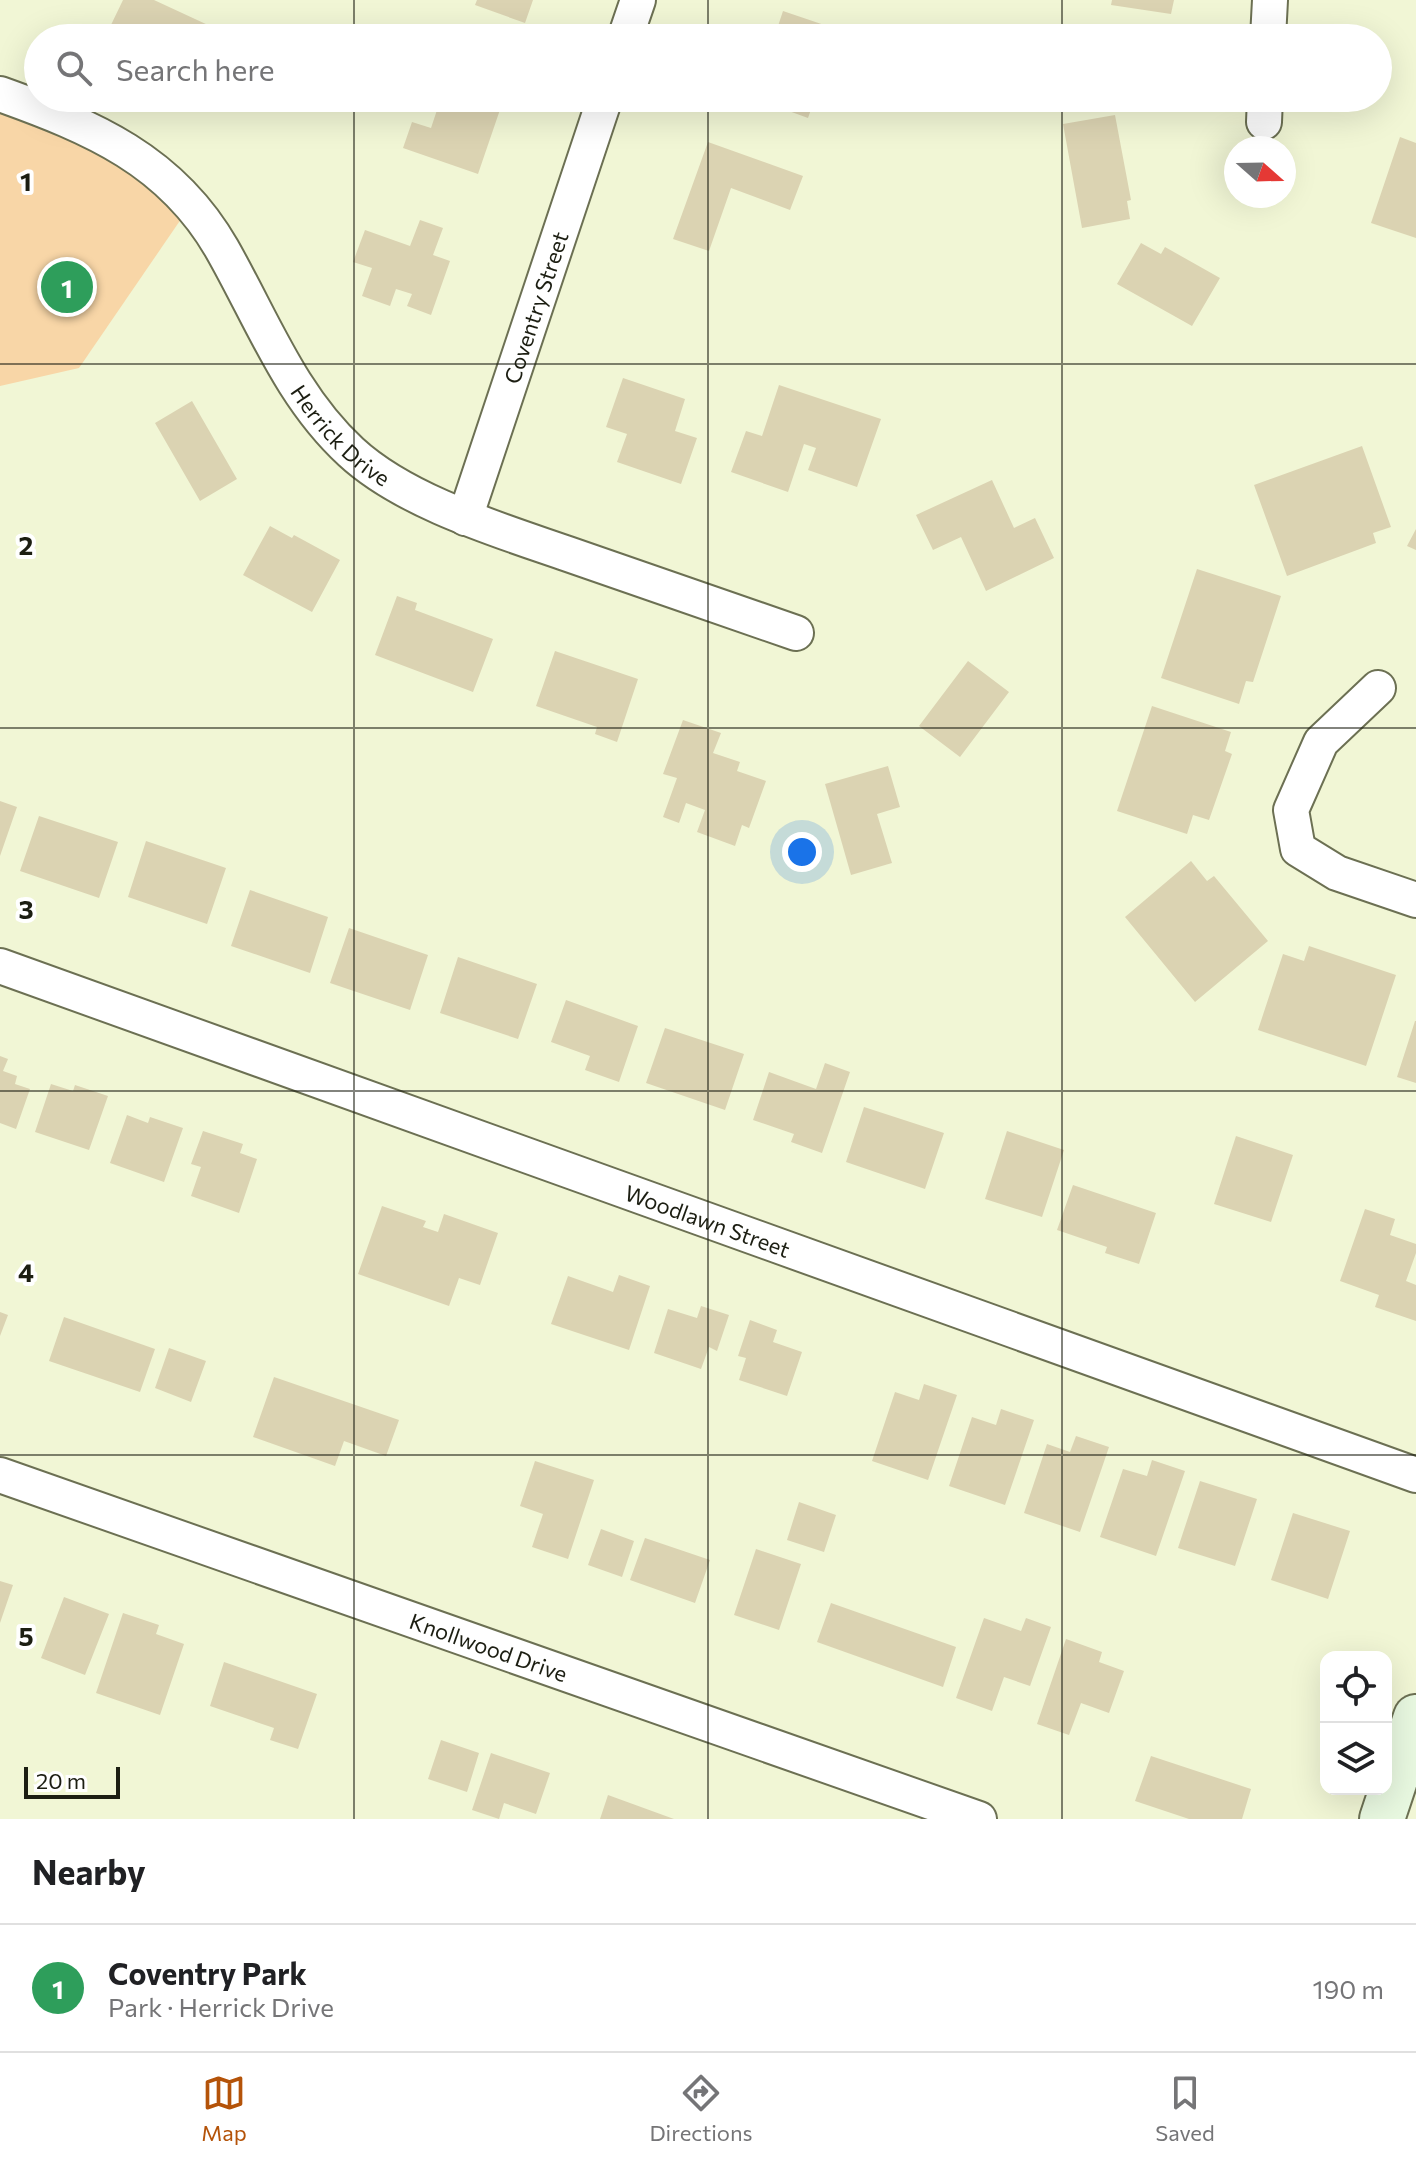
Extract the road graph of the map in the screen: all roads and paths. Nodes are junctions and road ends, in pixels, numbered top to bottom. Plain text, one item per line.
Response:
1 (638, 0) edge
2 (1270, 0) edge
3 (630, 24) edge
4 (1269, 24) edge
5 (0, 94) edge
6 (24, 103) edge
7 (47, 112) edge
8 (600, 112) edge
9 (465, 518) junction
10 (796, 633) dead end
11 (1378, 688) dead end
12 (1416, 900) edge
13 (0, 966) edge
14 (0, 1475) edge
15 (1416, 1475) edge
16 (1416, 1717) edge
17 (979, 1819) edge
18 (1382, 1819) edge

1 - 3 street
2 - 4 street
5 - 6 street, Herrick Drive
7 - 9 street, Herrick Drive
8 - 9 street, Coventry Street
9 - 10 street, Herrick Drive
11 - 12 street
13 - 15 street, Woodlawn Street
14 - 17 street, Knollwood Drive
16 - 18 main road

